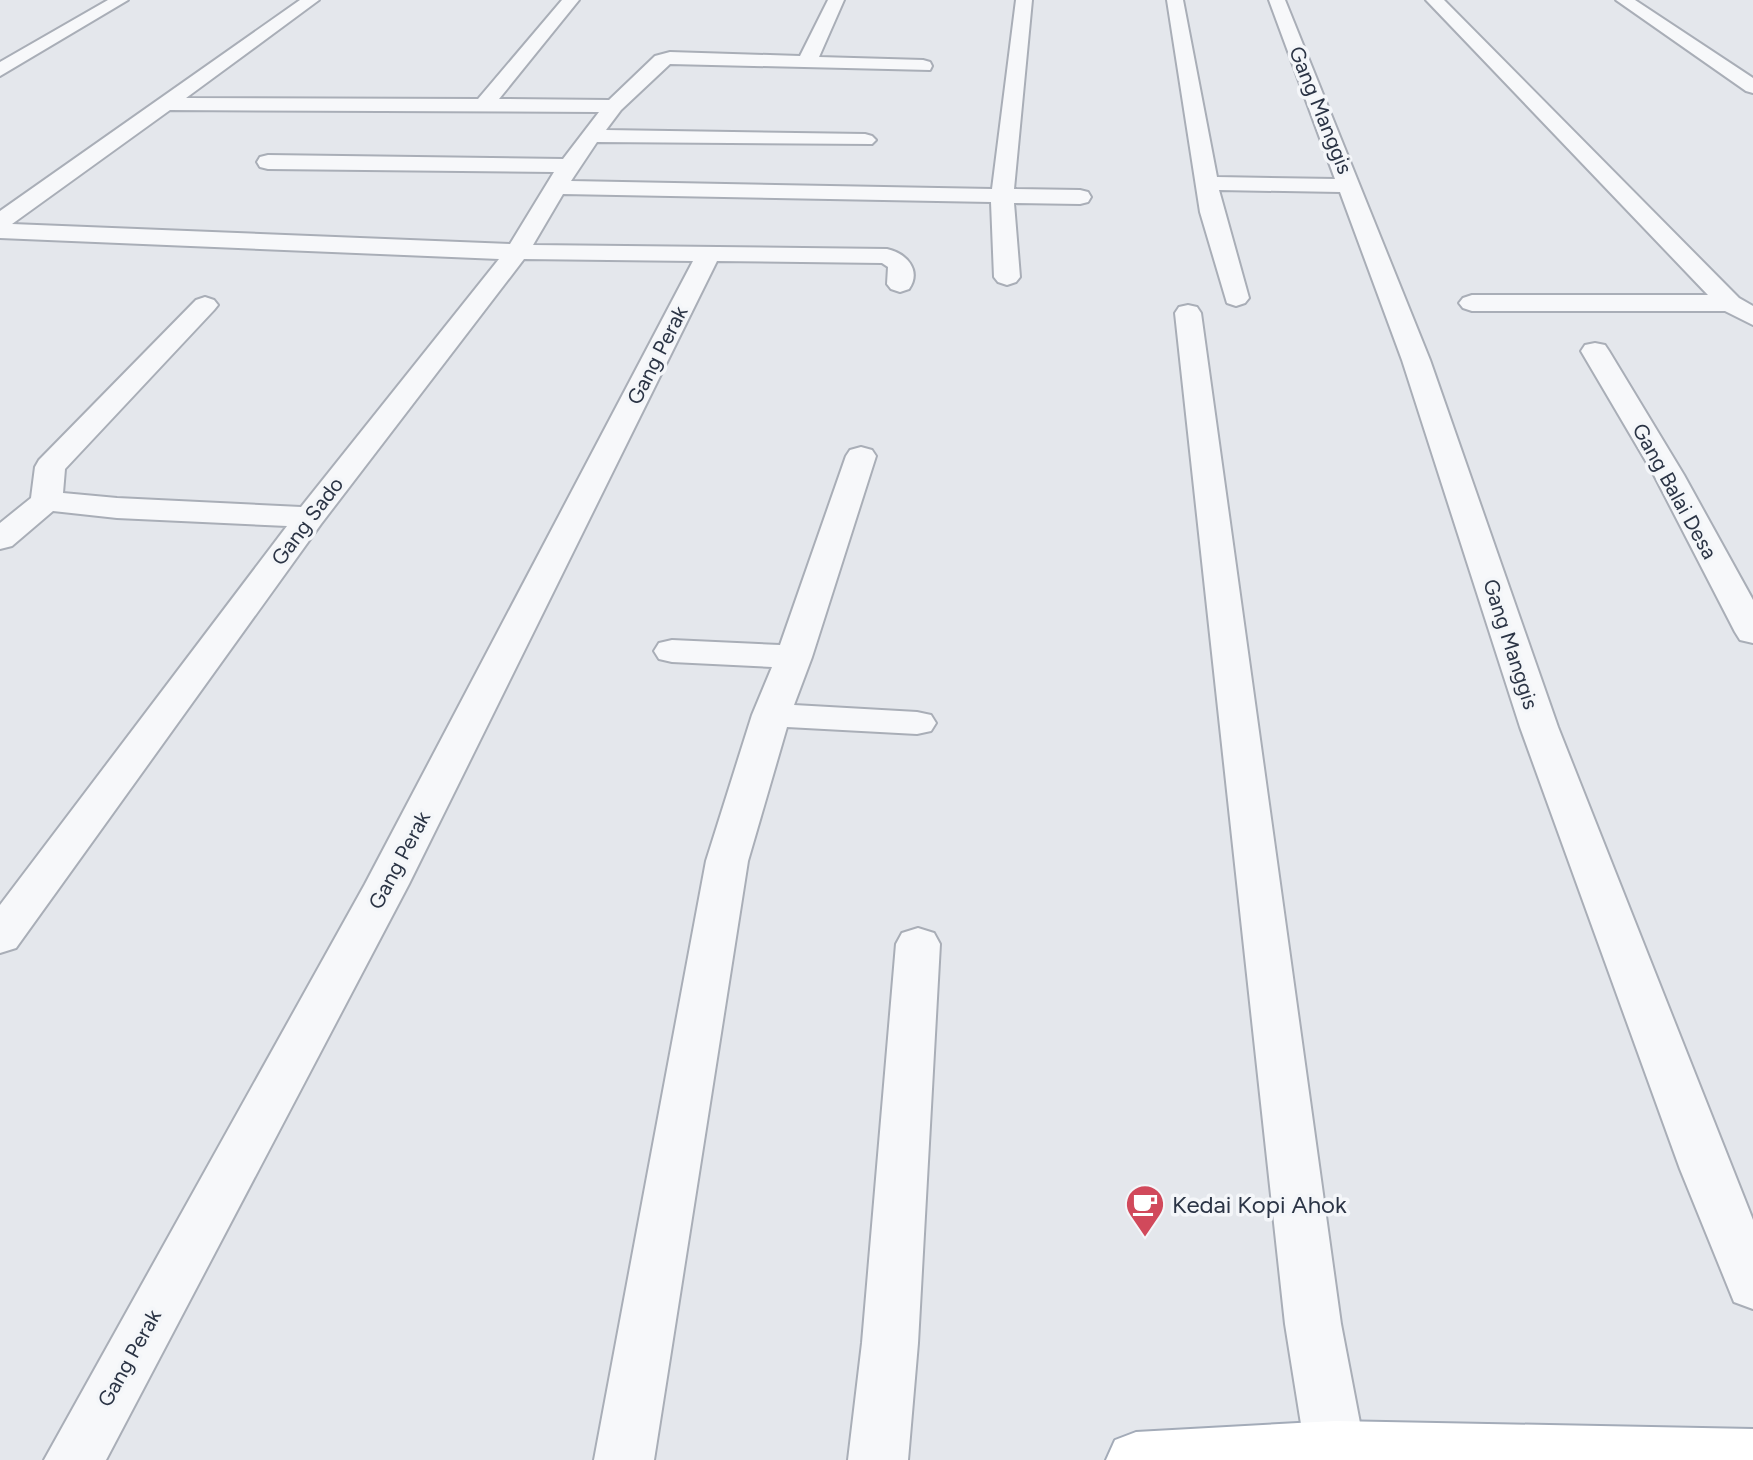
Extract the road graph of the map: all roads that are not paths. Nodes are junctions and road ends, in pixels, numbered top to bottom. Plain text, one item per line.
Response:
1 (120, 0) edge
2 (311, 0) edge
3 (571, 0) edge
4 (836, 0) edge
5 (1024, 0) edge
6 (1175, 0) edge
7 (1277, 0) edge
8 (1434, 0) edge
9 (1624, 0) edge
10 (807, 62) junction
11 (923, 65) dead end
12 (0, 70) edge
13 (1753, 87) edge
14 (165, 104) junction
15 (485, 104) junction
16 (614, 106) junction
17 (591, 136) junction
18 (865, 140) dead end
19 (268, 162) dead end
20 (569, 166) junction
21 (1207, 183) junction
22 (1351, 186) junction
23 (559, 187) junction
24 (1002, 195) junction
25 (1080, 197) dead end
26 (0, 222) edge
27 (0, 231) edge
28 (517, 252) junction
29 (710, 252) junction
30 (1007, 276) dead end
31 (900, 284) dead end
32 (1472, 303) dead end
33 (1730, 303) junction
34 (205, 304) dead end
35 (1753, 317) edge
36 (1595, 351) dead end
37 (861, 456) dead end
38 (46, 501) junction
39 (310, 517) junction
40 (0, 539) edge
41 (1753, 632) edge
42 (672, 651) dead end
43 (794, 657) junction
44 (771, 715) junction
45 (917, 723) dead end
46 (0, 937) edge
47 (918, 944) dead end
48 (1753, 1285) edge
49 (1335, 1449) junction
50 (1753, 1457) edge
51 (74, 1460) edge
52 (624, 1460) edge
53 (878, 1460) edge
54 (1136, 1460) edge

1 - 12 street
2 - 14 street
3 - 15 street
4 - 10 street
5 - 24 street
6 - 21 street
7 - 22 street, Gang Manggis
8 - 33 street
9 - 13 street
10 - 11 street, Gang Sado
10 - 16 street, Gang Sado
14 - 15 street
14 - 26 street
15 - 16 street
16 - 17 street, Gang Sado
17 - 18 street
17 - 20 street, Gang Sado
19 - 20 street
20 - 23 street, Gang Sado
21 - 22 street
21 - 49 street
22 - 48 street, Gang Manggis
23 - 24 street
23 - 28 street, Gang Sado
24 - 25 street
24 - 30 street
27 - 28 street
28 - 29 street
28 - 39 street, Gang Sado
29 - 31 street
29 - 51 street, Gang Perak
32 - 33 street
33 - 35 street
34 - 38 street
36 - 41 street, Gang Balai Desa
37 - 43 street
38 - 39 street
38 - 40 street
39 - 46 street, Gang Sado
42 - 43 street
43 - 44 street
44 - 45 street
44 - 52 street
47 - 53 street
49 - 50 main road
49 - 54 main road

